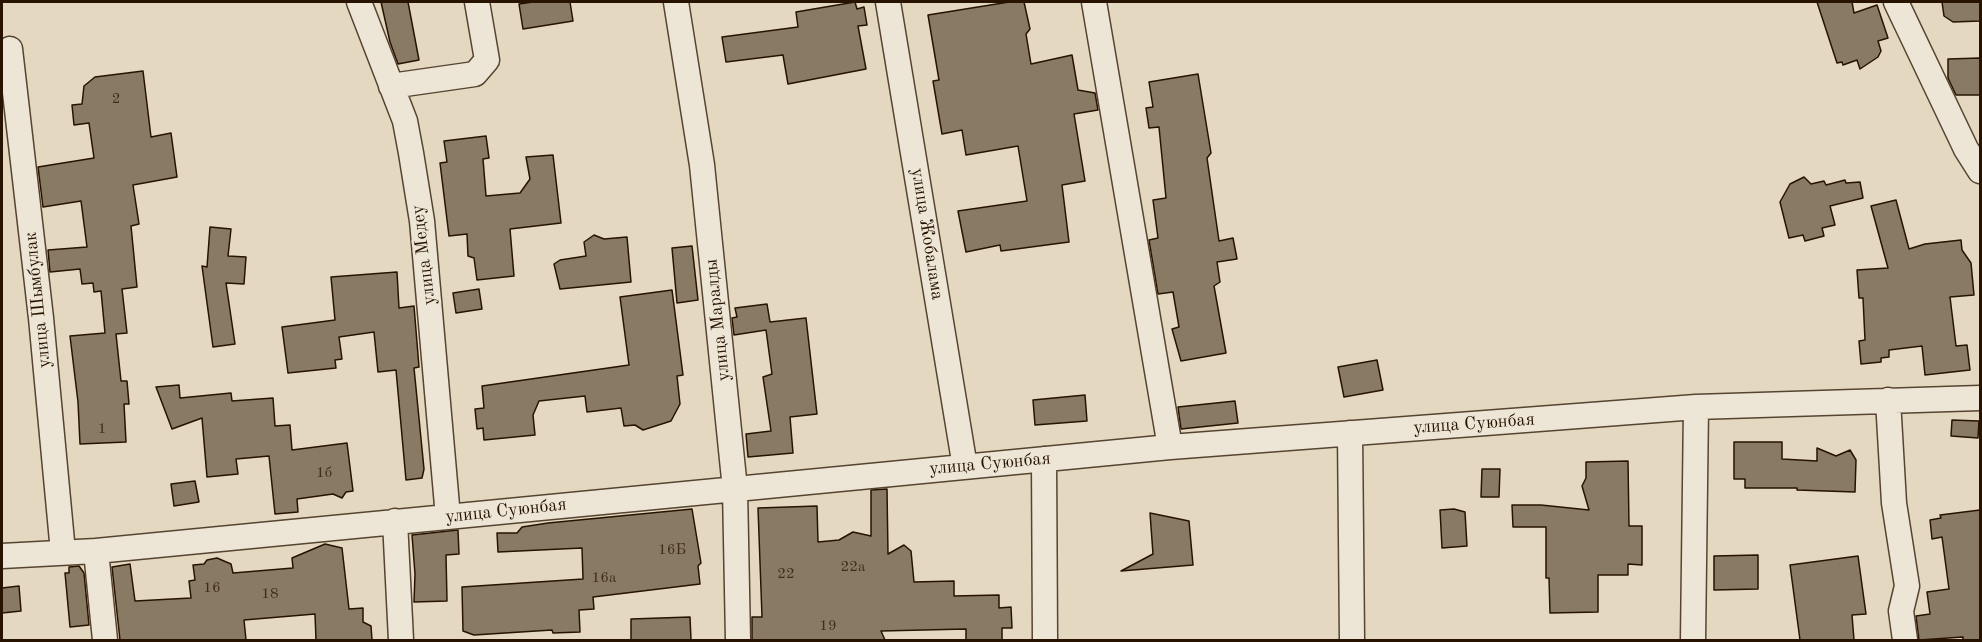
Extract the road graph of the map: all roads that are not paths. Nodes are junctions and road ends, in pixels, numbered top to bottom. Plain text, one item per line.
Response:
1 (359, 2) edge
2 (477, 2) edge
3 (676, 2) edge
4 (888, 2) edge
5 (1094, 2) edge
6 (1896, 2) edge
7 (10, 49) dead end
8 (391, 86) junction
9 (1980, 171) edge
10 (1980, 398) edge
11 (1888, 400) junction
12 (1696, 407) junction
13 (1350, 433) junction
14 (1170, 447) junction
15 (1044, 459) junction
16 (965, 467) junction
17 (735, 489) junction
18 (448, 517) junction
19 (395, 521) junction
20 (96, 551) junction
21 (63, 552) junction
22 (2, 556) edge
23 (105, 640) edge
24 (401, 640) edge
25 (738, 640) edge
26 (1045, 640) edge
27 (1352, 640) edge
28 (1693, 640) edge
29 (1905, 640) edge

1 - 8 street, улица Медеу
2 - 8 street
3 - 17 street, улица Маралды
4 - 16 street, улица Жобалама
5 - 14 street
6 - 9 street
7 - 21 street, улица Шымбулак
8 - 18 street, улица Медеу
10 - 11 street, улица Суюнбая
11 - 12 street, улица Суюнбая
11 - 29 street
12 - 13 street, улица Суюнбая
12 - 28 street
13 - 14 street, улица Суюнбая
13 - 27 street
14 - 15 street, улица Суюнбая
15 - 16 street, улица Суюнбая
15 - 26 street
16 - 17 street, улица Суюнбая
17 - 18 street, улица Суюнбая
17 - 25 street, улица Маралды
18 - 19 street, улица Суюнбая
19 - 20 street, улица Суюнбая
19 - 24 street
20 - 21 street, улица Суюнбая
20 - 23 street
21 - 22 street, улица Суюнбая

